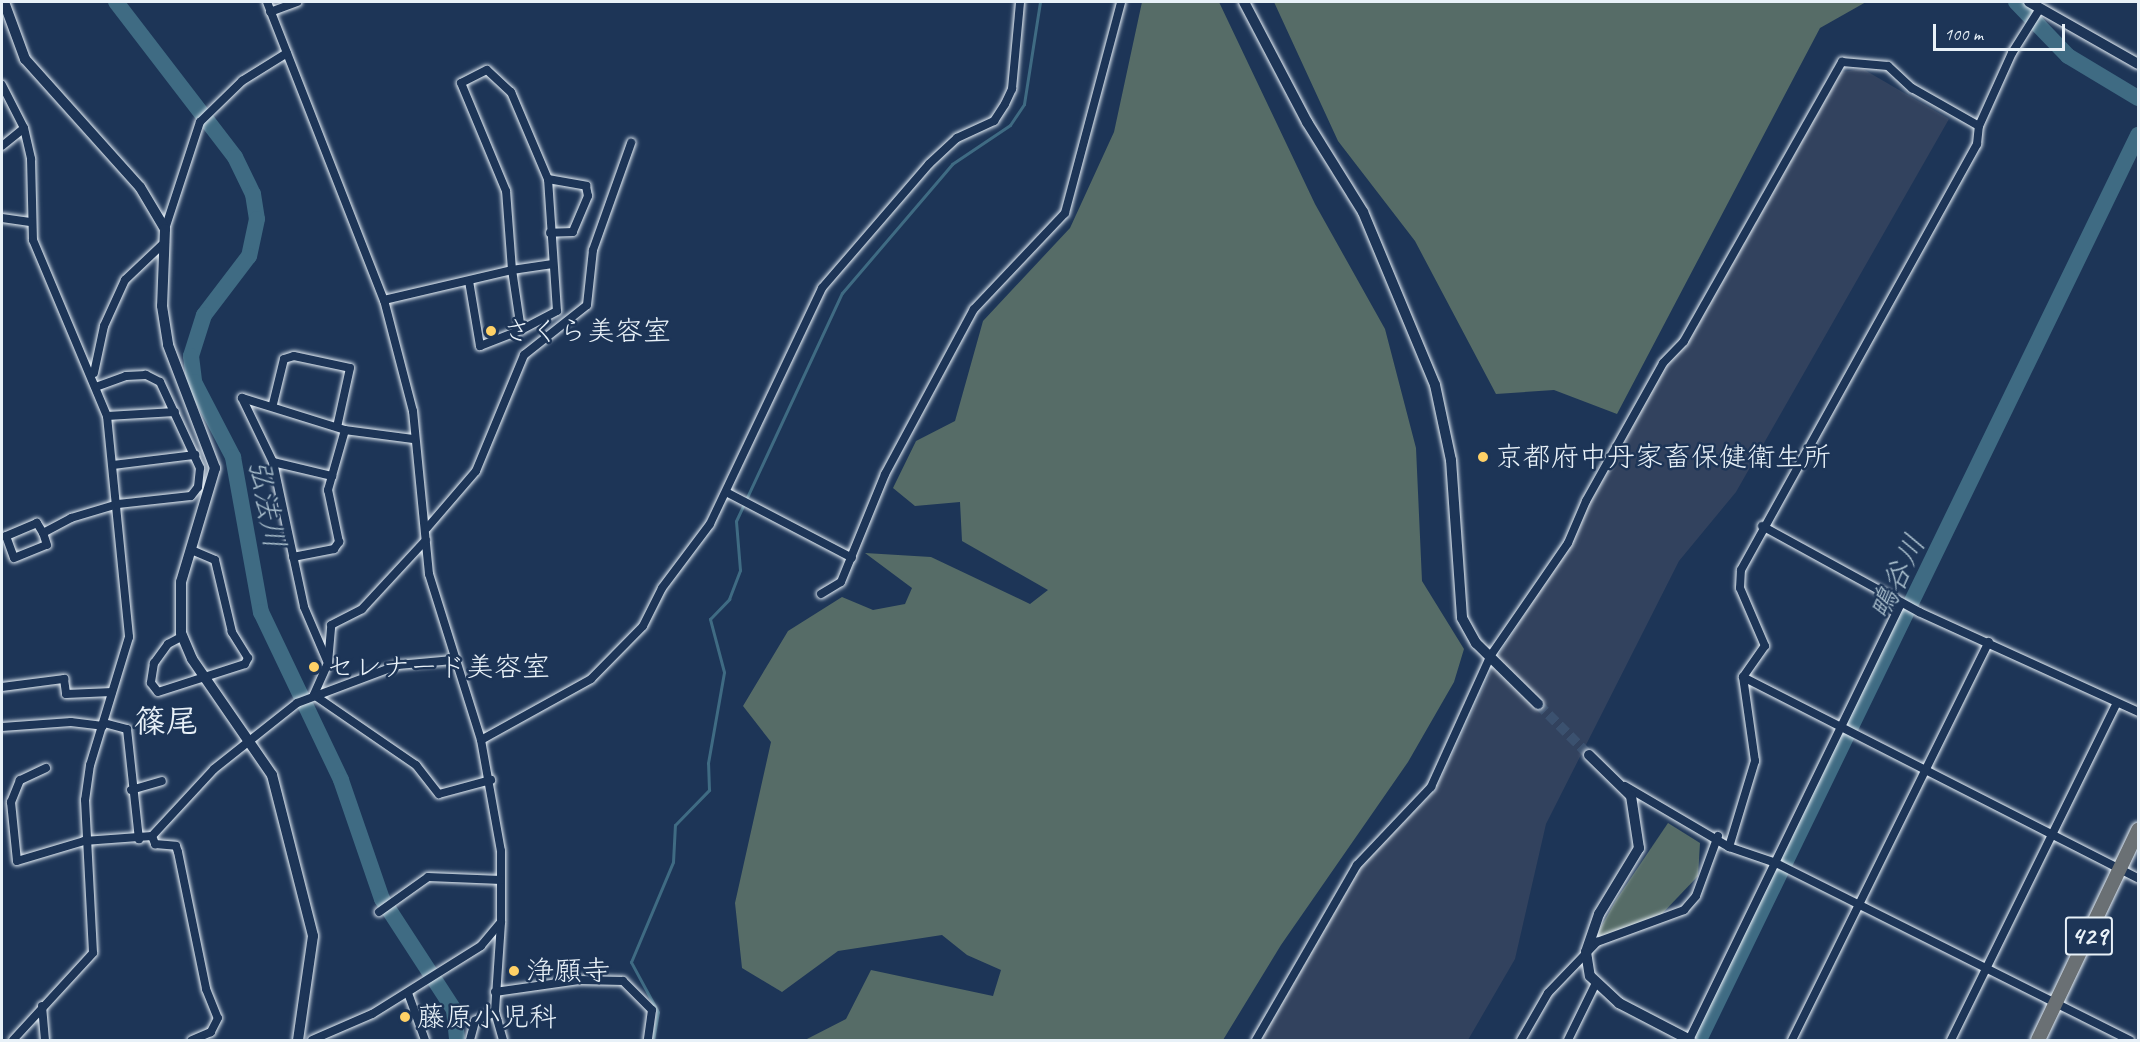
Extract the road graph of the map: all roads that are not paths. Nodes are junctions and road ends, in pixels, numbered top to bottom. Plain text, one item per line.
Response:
1 (4, 2) edge
2 (267, 2) edge
3 (297, 2) edge
4 (1020, 2) edge
5 (1121, 2) edge
6 (1244, 2) edge
7 (2029, 2) edge
8 (2039, 10) junction
9 (270, 12) junction
10 (287, 53) junction
11 (2139, 64) edge
12 (2, 85) edge
13 (9, 96) junction
14 (2, 102) edge
15 (1979, 126) junction
16 (24, 128) junction
17 (631, 143) dead end
18 (2, 146) edge
19 (548, 179) junction
20 (2, 218) edge
21 (32, 222) junction
22 (165, 229) junction
23 (550, 233) junction
24 (165, 242) junction
25 (553, 264) junction
26 (512, 270) junction
27 (469, 281) junction
28 (384, 300) junction
29 (521, 330) junction
30 (93, 374) junction
31 (98, 386) junction
32 (273, 404) junction
33 (175, 412) junction
34 (107, 416) junction
35 (341, 428) junction
36 (413, 439) junction
37 (195, 455) junction
38 (273, 462) junction
39 (113, 465) junction
40 (333, 476) junction
41 (726, 492) junction
42 (118, 504) junction
43 (1762, 526) junction
44 (427, 528) junction
45 (43, 533) junction
46 (426, 540) junction
47 (192, 550) junction
48 (293, 557) junction
49 (852, 558) junction
50 (821, 594) dead end
51 (1901, 603) junction
52 (183, 636) junction
53 (1989, 642) junction
54 (1491, 655) junction
55 (453, 660) junction
56 (328, 663) junction
57 (1743, 677) junction
58 (204, 679) junction
59 (2, 687) edge
60 (112, 692) junction
61 (311, 696) junction
62 (1538, 704) tunnel mouth
63 (2116, 705) junction
64 (2139, 712) edge
65 (104, 724) junction
66 (2, 728) edge
67 (1839, 730) junction
68 (251, 738) junction
69 (481, 740) junction
70 (1589, 755) tunnel mouth
71 (46, 768) dead end
72 (1925, 772) junction
73 (491, 780) junction
74 (162, 781) dead end
75 (1618, 782) junction
76 (131, 790) junction
77 (2139, 830) edge
78 (152, 836) junction
79 (1718, 836) junction
80 (2054, 836) junction
81 (139, 839) junction
82 (84, 842) junction
83 (1730, 848) junction
84 (1776, 863) junction
85 (2122, 869) junction
86 (2139, 878) edge
87 (501, 880) junction
88 (1859, 906) junction
89 (379, 912) dead end
90 (501, 922) junction
91 (1586, 952) junction
92 (1986, 969) junction
93 (1595, 986) junction
94 (495, 992) junction
95 (408, 993) junction
96 (2056, 1004) junction
97 (42, 1006) junction
98 (495, 1012) junction
99 (13, 1041) edge
100 (45, 1041) edge
101 (192, 1041) edge
102 (298, 1041) edge
103 (312, 1041) edge
104 (425, 1041) edge
105 (470, 1041) edge
106 (503, 1041) edge
107 (648, 1041) edge
108 (1256, 1041) edge
109 (1521, 1041) edge
110 (1569, 1041) edge
111 (1690, 1041) edge
112 (1792, 1041) edge
113 (1951, 1041) edge
114 (2038, 1041) edge
115 (2130, 1041) edge

1 - 22 street
2 - 9 street
3 - 9 street
4 - 41 street
5 - 49 street
6 - 54 street
7 - 8 street
8 - 11 street
8 - 15 street
9 - 10 street
10 - 22 street
10 - 28 street
12 - 13 street
13 - 14 street
13 - 16 street
15 - 43 street
15 - 54 street
16 - 18 street
16 - 21 street
17 - 44 street
19 - 23 street
19 - 23 street
19 - 26 street
20 - 21 street
21 - 30 street
22 - 24 street
23 - 25 street
24 - 30 street
24 - 47 street
25 - 26 street
25 - 29 street
26 - 27 street
26 - 29 street
27 - 28 street
27 - 29 street
28 - 36 street
30 - 31 street
31 - 33 street
31 - 34 street
32 - 35 street
32 - 35 street
32 - 38 street
33 - 34 street
33 - 37 street
34 - 39 street
35 - 36 street
35 - 40 street
36 - 44 street
37 - 39 street
37 - 42 street
38 - 40 street
38 - 48 street
39 - 42 street
40 - 48 street
41 - 49 street
41 - 69 street
42 - 45 street
42 - 60 street
43 - 51 street
43 - 57 street
44 - 46 street
45 - 45 street
46 - 55 street
46 - 56 street
47 - 52 street
47 - 58 street
48 - 56 street
49 - 50 street
51 - 53 street
51 - 67 street
52 - 58 street
52 - 58 street
53 - 63 street
53 - 72 street
54 - 62 street
54 - 108 street
55 - 61 street
55 - 69 street
56 - 61 street
57 - 67 street
57 - 83 street
58 - 68 street
59 - 60 street
60 - 65 street
61 - 68 street
61 - 73 street
63 - 64 street
63 - 80 street
65 - 66 street
65 - 76 street
65 - 82 street
67 - 72 street
67 - 84 street
68 - 78 street
68 - 102 street
69 - 73 street
70 - 75 street
71 - 82 street
72 - 80 street
72 - 88 street
73 - 87 street
74 - 76 street
75 - 79 street
75 - 91 street
76 - 81 street
77 - 85 highway, 429
78 - 81 street
78 - 101 street
79 - 83 street
79 - 91 street
80 - 85 street
80 - 92 street
81 - 82 street
82 - 97 street
83 - 84 street
84 - 88 street
84 - 111 street
85 - 86 street
85 - 96 highway, 429
87 - 89 street
87 - 90 street
88 - 92 street
88 - 112 street
90 - 94 street
90 - 95 street
91 - 93 street
91 - 109 street
92 - 96 street
92 - 113 street
93 - 110 street
93 - 111 street
94 - 98 street
94 - 107 street
95 - 103 street
95 - 104 street
96 - 114 highway, 429
96 - 115 street
97 - 99 street
97 - 100 street
98 - 105 street
98 - 106 street

